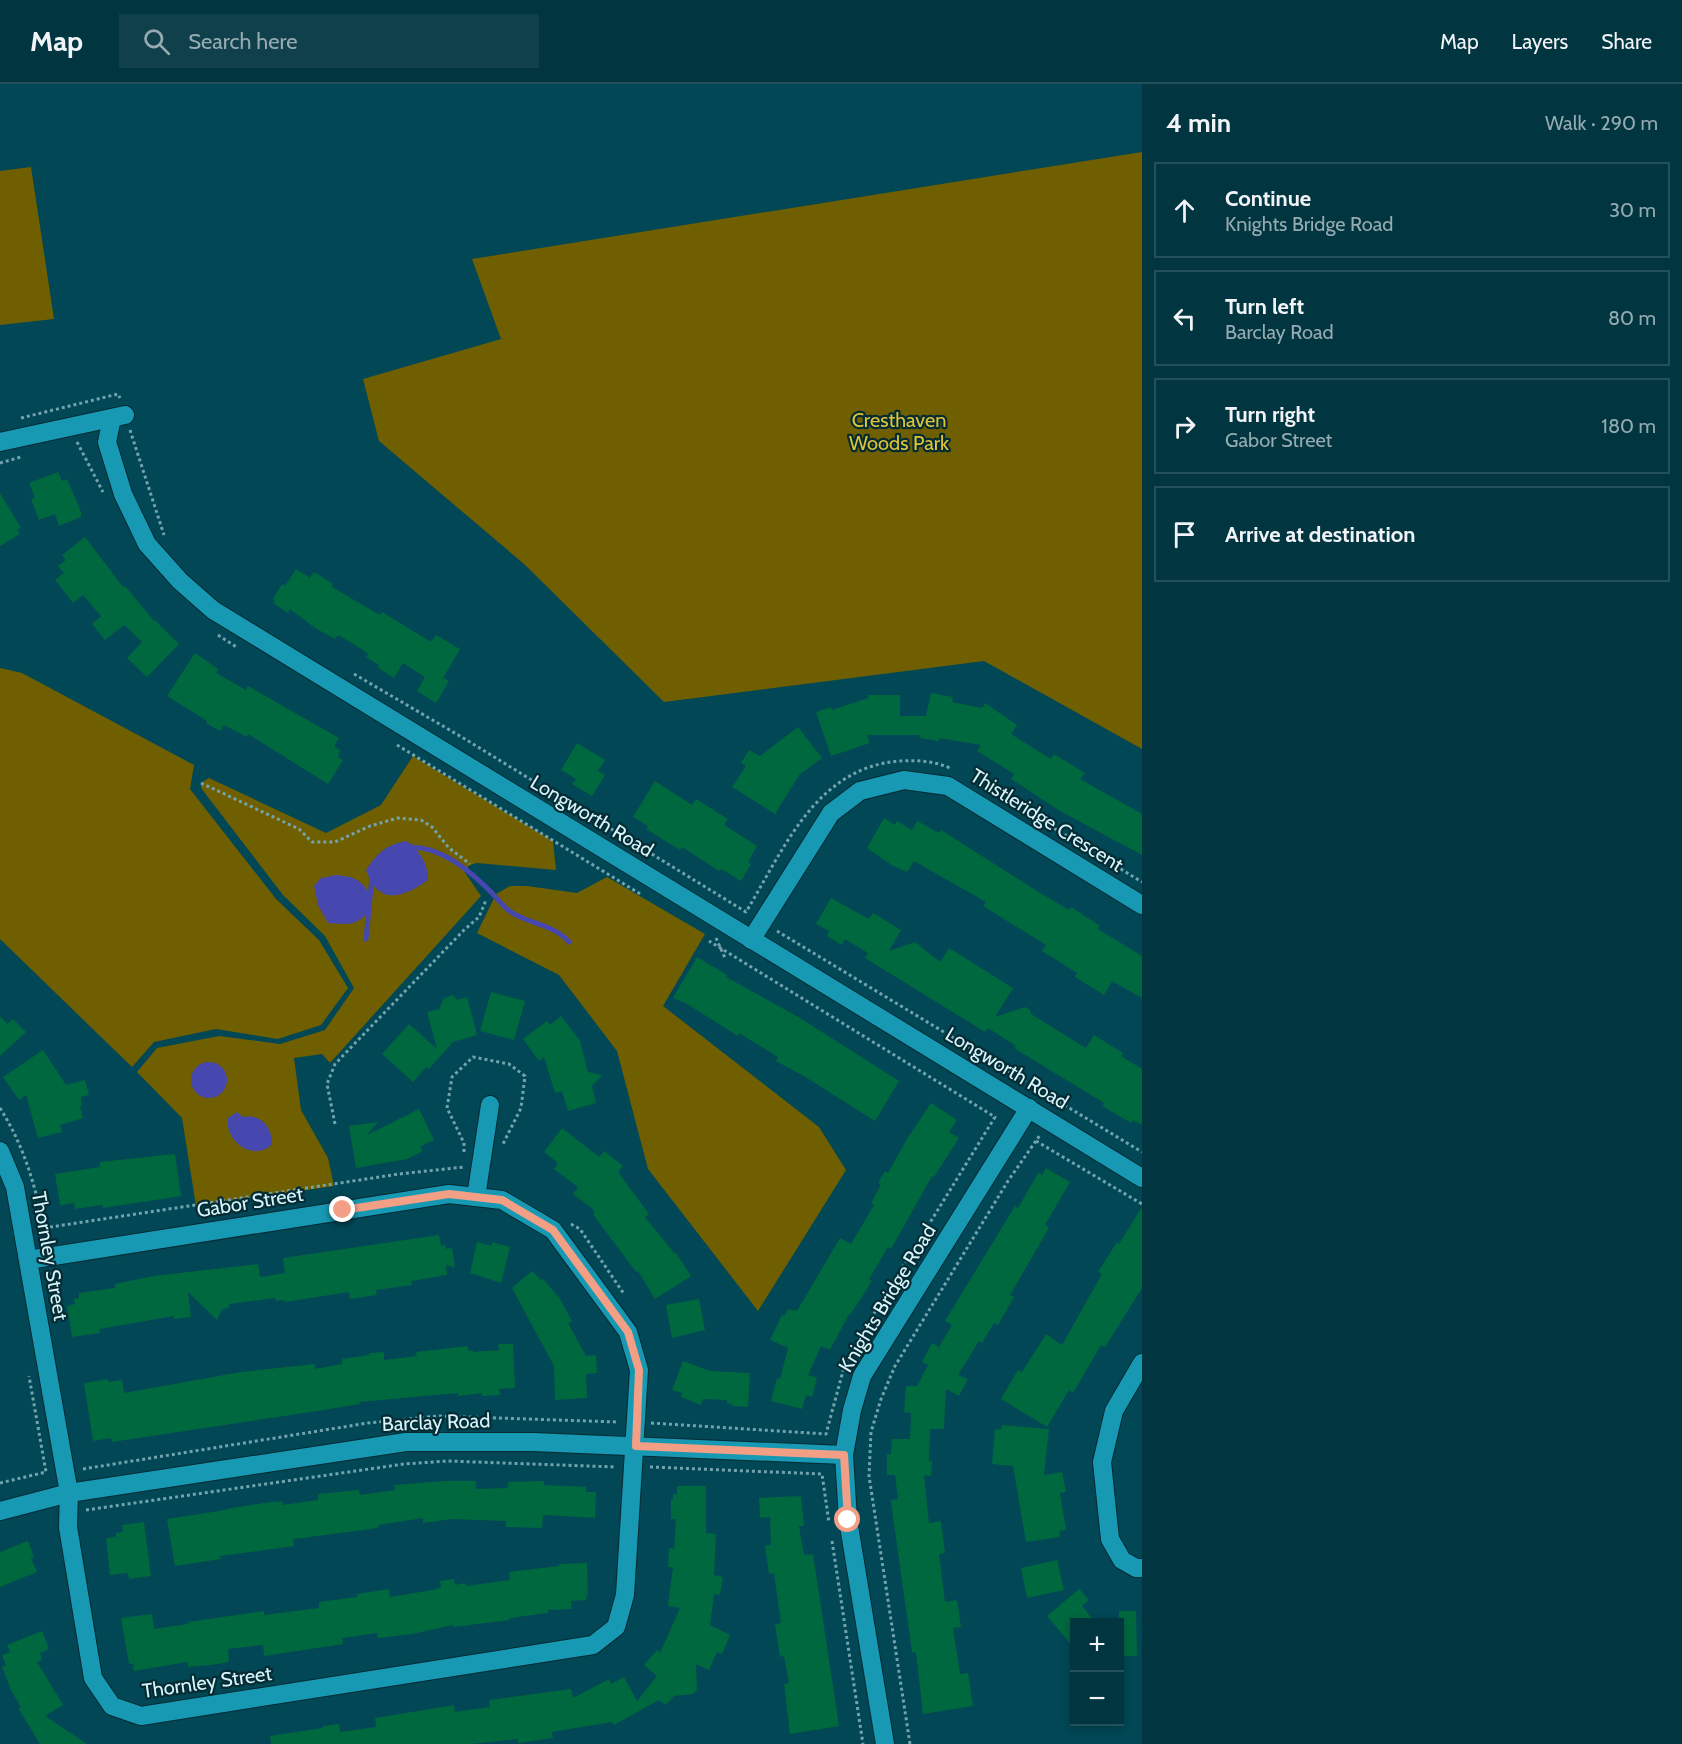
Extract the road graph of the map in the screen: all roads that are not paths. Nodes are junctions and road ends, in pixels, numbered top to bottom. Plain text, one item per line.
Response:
1 (0, 442) edge
2 (1142, 905) edge
3 (752, 940) junction
4 (490, 1105) dead end
5 (1029, 1108) junction
6 (0, 1150) edge
7 (1142, 1178) edge
8 (476, 1197) junction
9 (28, 1260) junction
10 (1142, 1363) edge
11 (636, 1446) junction
12 (844, 1455) junction
13 (69, 1493) junction
14 (0, 1511) edge
15 (1142, 1568) edge
16 (885, 1744) edge

1 - 3 street, Longworth Road
2 - 3 street, Thistleridge Crescent
3 - 5 street, Longworth Road
4 - 8 street
5 - 7 street, Longworth Road
5 - 12 street, Knights Bridge Road
6 - 9 street, Thornley Street
8 - 9 street, Gabor Street
8 - 11 street, Gabor Street
9 - 13 street, Thornley Street
10 - 15 street
11 - 12 street, Barclay Road
11 - 13 street, Barclay Road
11 - 13 street, Thornley Street
12 - 16 street, Knights Bridge Road
13 - 14 street, Barclay Road

